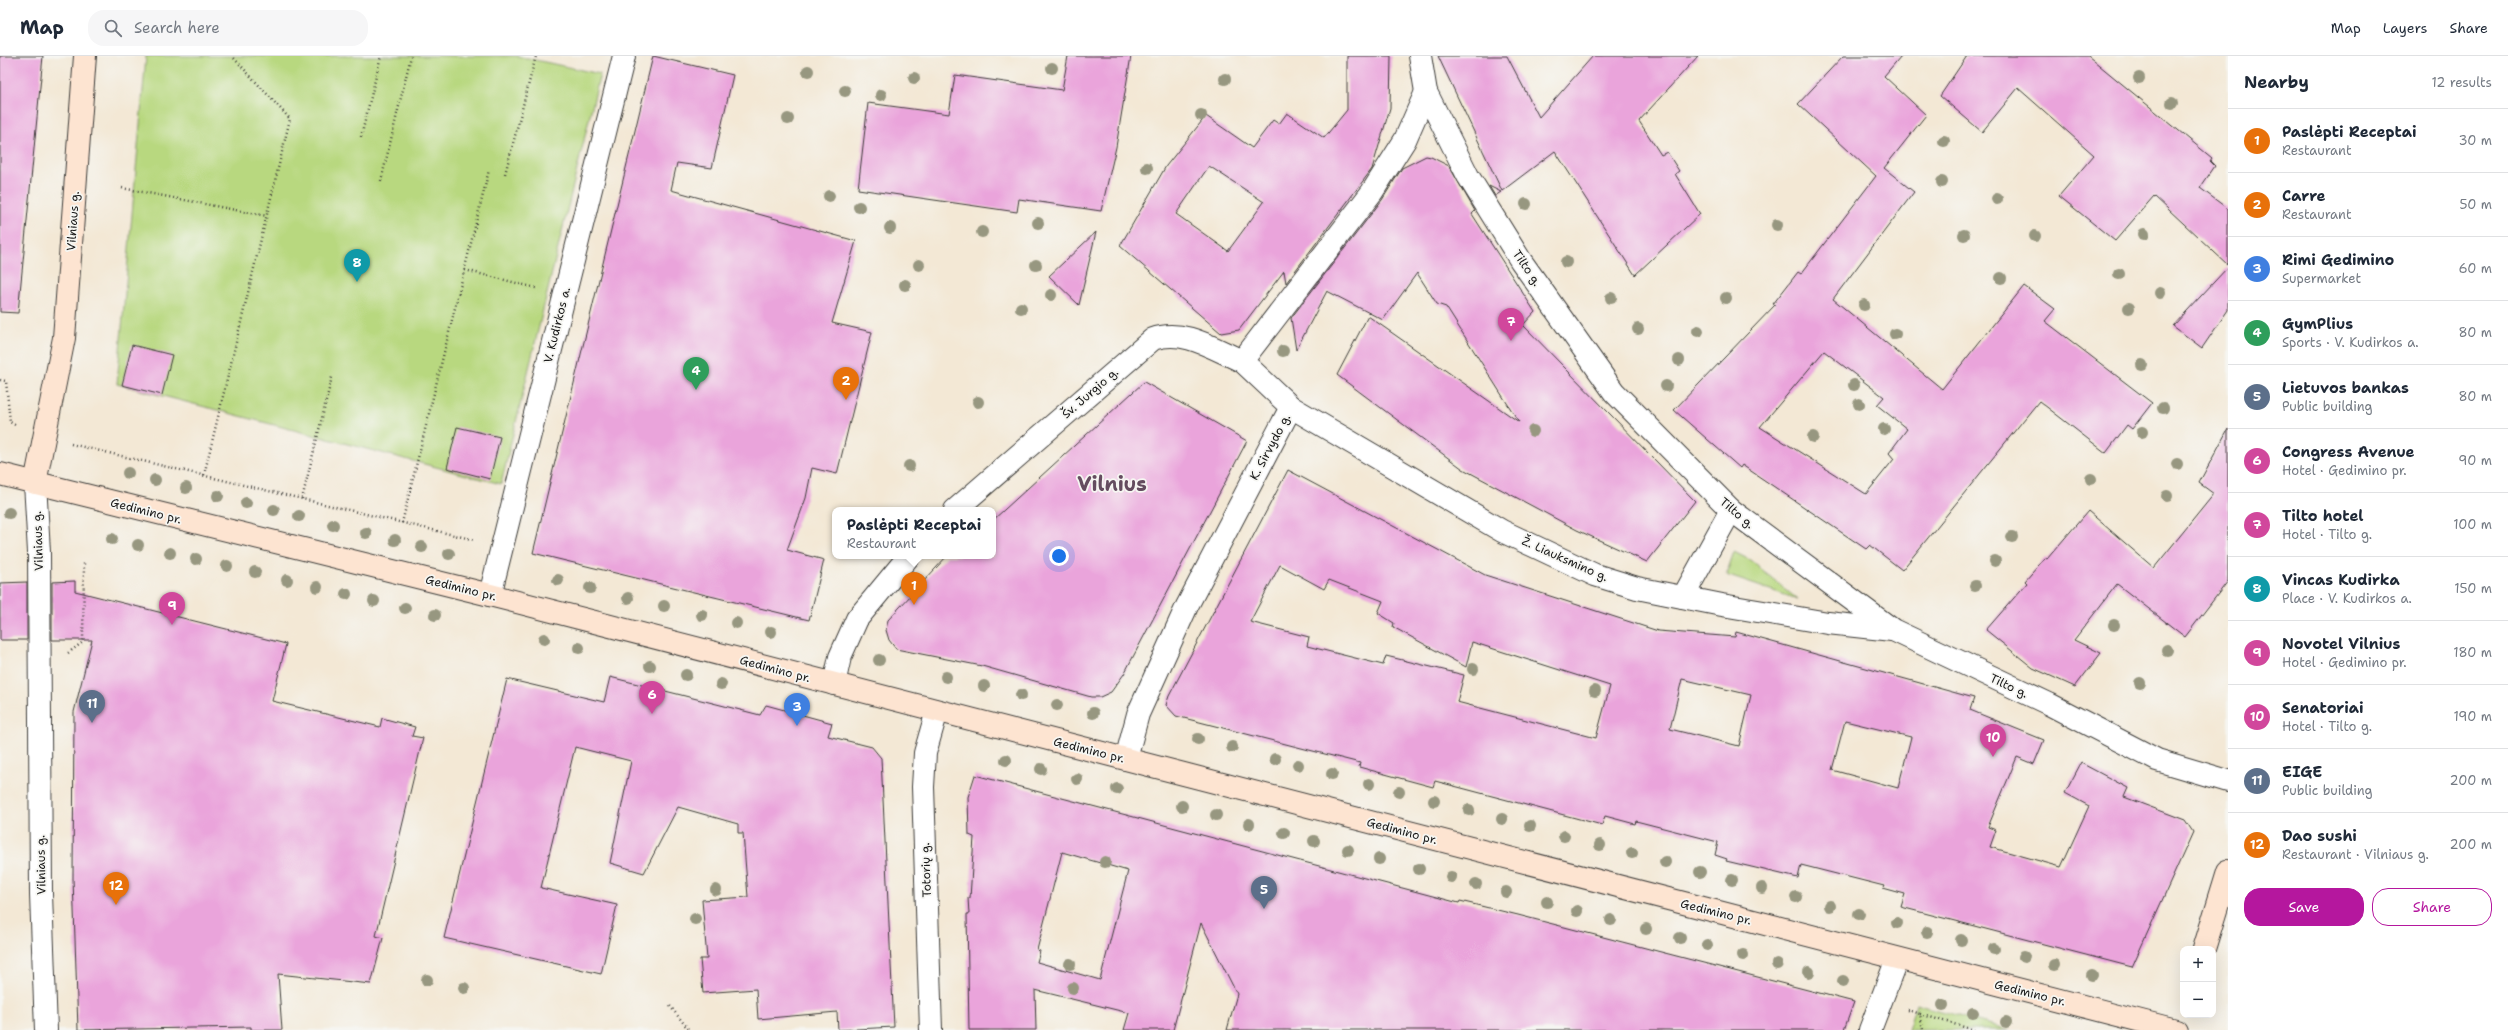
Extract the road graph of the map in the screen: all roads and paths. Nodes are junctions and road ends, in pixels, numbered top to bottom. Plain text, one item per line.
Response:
1 (85, 56) edge
2 (232, 56) edge
3 (381, 56) edge
4 (411, 56) edge
5 (536, 56) edge
6 (624, 56) edge
7 (1420, 56) edge
8 (1426, 92) junction
9 (361, 137) dead end
10 (489, 170) dead end
11 (505, 174) dead end
12 (382, 181) dead end
13 (122, 188) dead end
14 (267, 216) junction
15 (465, 270) junction
16 (565, 296) junction
17 (1242, 361) junction
18 (332, 377) dead end
19 (0, 380) edge
20 (6, 381) dead end
21 (1291, 407) junction
22 (46, 438) junction
23 (0, 474) edge
24 (204, 475) junction
25 (35, 483) junction
26 (302, 499) junction
27 (958, 507) edge
28 (1731, 510) junction
29 (402, 522) junction
30 (503, 547) junction
31 (907, 559) edge
32 (84, 563) dead end
33 (490, 595) junction
34 (1683, 597) junction
35 (1893, 630) junction
36 (39, 675) junction
37 (834, 684) junction
38 (937, 711) junction
39 (1126, 760) junction
40 (2228, 781) edge
41 (2228, 871) edge
42 (2205, 946) edge
43 (1897, 959) junction
44 (670, 1006) dead end
45 (1920, 1014) dead end
46 (2183, 1018) edge
47 (46, 1030) edge
48 (689, 1030) edge
49 (931, 1030) edge
50 (1870, 1030) edge
51 (1974, 1030) edge
52 (2177, 1030) edge

1 - 22 main road, Vilniaus g.
2 - 14 path
3 - 9 path
4 - 12 path
5 - 11 path
6 - 16 street, V. Kudirkos a.
7 - 8 street, Tilto g.
8 - 17 street
8 - 28 street, Tilto g.
10 - 15 path
13 - 14 path
14 - 24 path
15 - 16 path
15 - 29 path
16 - 30 street, V. Kudirkos a.
17 - 21 street, K. Sirvydo g.
17 - 27 street, Šv. Jurgio g.
18 - 26 path
19 - 20 path
21 - 34 street, Ž. Liauksmino g.
21 - 39 street, K. Sirvydo g.
22 - 24 path
22 - 25 main road, Vilniaus g.
23 - 25 main road, Gedimino pr.
24 - 26 path
25 - 33 main road, Gedimino pr.
25 - 36 street, Vilniaus g.
26 - 29 path
28 - 34 street
28 - 35 street, Tilto g.
29 - 30 path
30 - 33 street, V. Kudirkos a.
31 - 37 street
32 - 36 path
33 - 37 main road, Gedimino pr.
34 - 35 street, Ž. Liauksmino g.
35 - 40 street, Tilto g.
36 - 47 street, Vilniaus g.
37 - 38 main road, Gedimino pr.
38 - 39 main road, Gedimino pr.
38 - 49 street, Totorių g.
39 - 43 main road, Gedimino pr.
41 - 42 main road
43 - 50 street
43 - 52 main road, Gedimino pr.
44 - 48 path
45 - 51 path
46 - 52 main road

